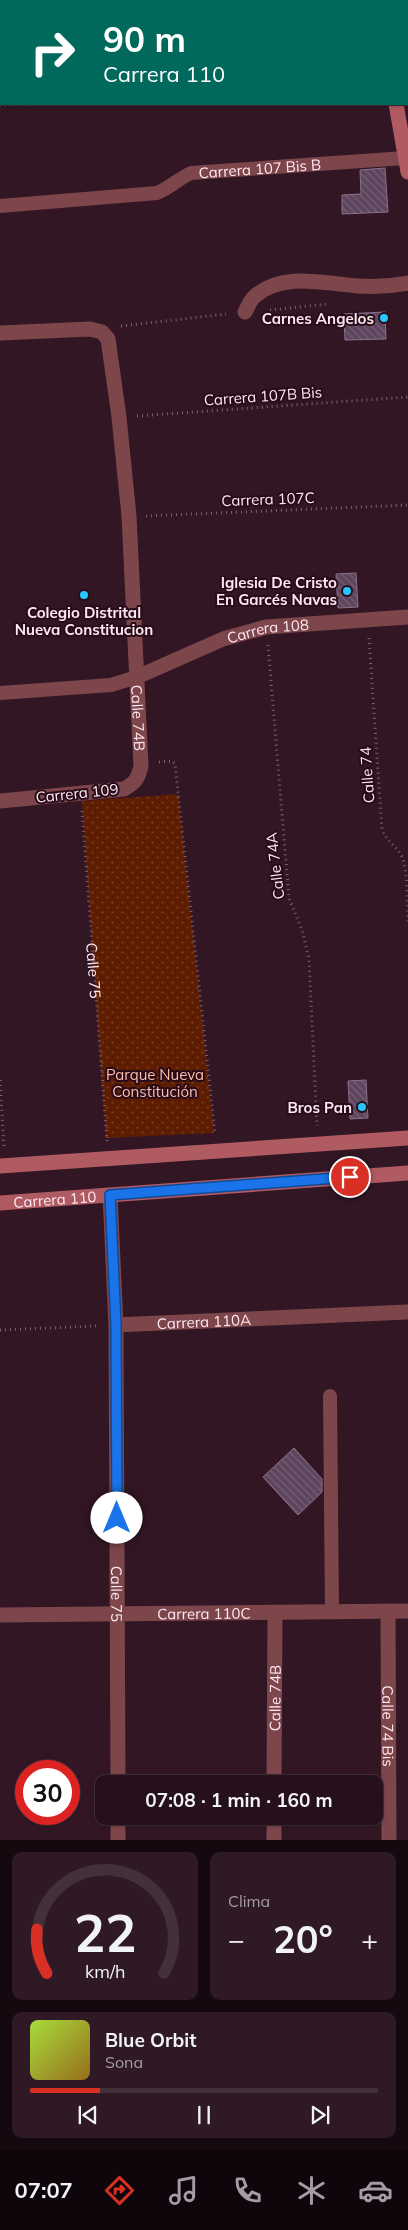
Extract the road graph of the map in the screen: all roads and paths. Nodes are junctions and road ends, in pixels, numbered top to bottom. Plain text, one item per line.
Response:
1 (396, 105) edge
2 (405, 137) edge
3 (407, 165) edge
4 (0, 206) edge
5 (408, 283) edge
6 (245, 312) dead end
7 (0, 333) edge
8 (408, 397) edge
9 (119, 417) junction
10 (408, 504) edge
11 (129, 516) junction
12 (408, 617) edge
13 (367, 620) junction
14 (266, 627) junction
15 (137, 677) junction
16 (0, 693) edge
17 (141, 766) junction
18 (81, 793) junction
19 (0, 801) edge
20 (408, 922) edge
21 (0, 1080) edge
22 (317, 1130) dead end
23 (408, 1138) edge
24 (216, 1141) dead end
25 (107, 1148) dead end
26 (2, 1160) edge
27 (408, 1173) edge
28 (110, 1195) junction
29 (0, 1203) edge
30 (408, 1312) edge
31 (116, 1325) junction
32 (0, 1330) edge
33 (330, 1396) dead end
34 (408, 1611) edge
35 (332, 1612) junction
36 (388, 1612) junction
37 (275, 1613) junction
38 (118, 1614) junction
39 (0, 1615) edge
40 (118, 1775) edge
41 (274, 1775) edge
42 (118, 1825) edge
43 (274, 1825) edge
44 (118, 1840) edge
45 (274, 1840) edge
46 (389, 1840) edge

1 - 2 main road
2 - 3 main road
3 - 4 lane, Carrera 107 Bis B
5 - 6 street
7 - 9 street, Calle 74B
8 - 9 path, Carrera 107B Bis
9 - 11 street, Calle 74B
10 - 11 path, Carrera 107C
11 - 15 street, Calle 74B
12 - 13 street, Carrera 108
13 - 14 street, Carrera 108
13 - 20 path, Calle 74
14 - 15 street, Carrera 108
14 - 22 path, Calle 74A
15 - 16 lane
15 - 17 street, Calle 74B
17 - 18 street, Carrera 109
17 - 24 path, Calle 74B
18 - 19 street, Carrera 109
18 - 25 path, Calle 75
21 - 26 path
23 - 26 main road
27 - 28 main road, Carrera 110
28 - 29 main road, Carrera 110
28 - 31 street, Calle 75
30 - 31 street, Carrera 110A
31 - 32 path
31 - 38 street, Calle 75
33 - 35 lane
34 - 36 street, Carrera 110C
35 - 36 street, Carrera 110C
35 - 37 street, Carrera 110C
36 - 46 street, Calle 74 Bis
37 - 38 street, Carrera 110C
37 - 41 street, Calle 74B
38 - 39 street, Carrera 110C
38 - 40 street, Calle 75
42 - 44 street
43 - 45 street

